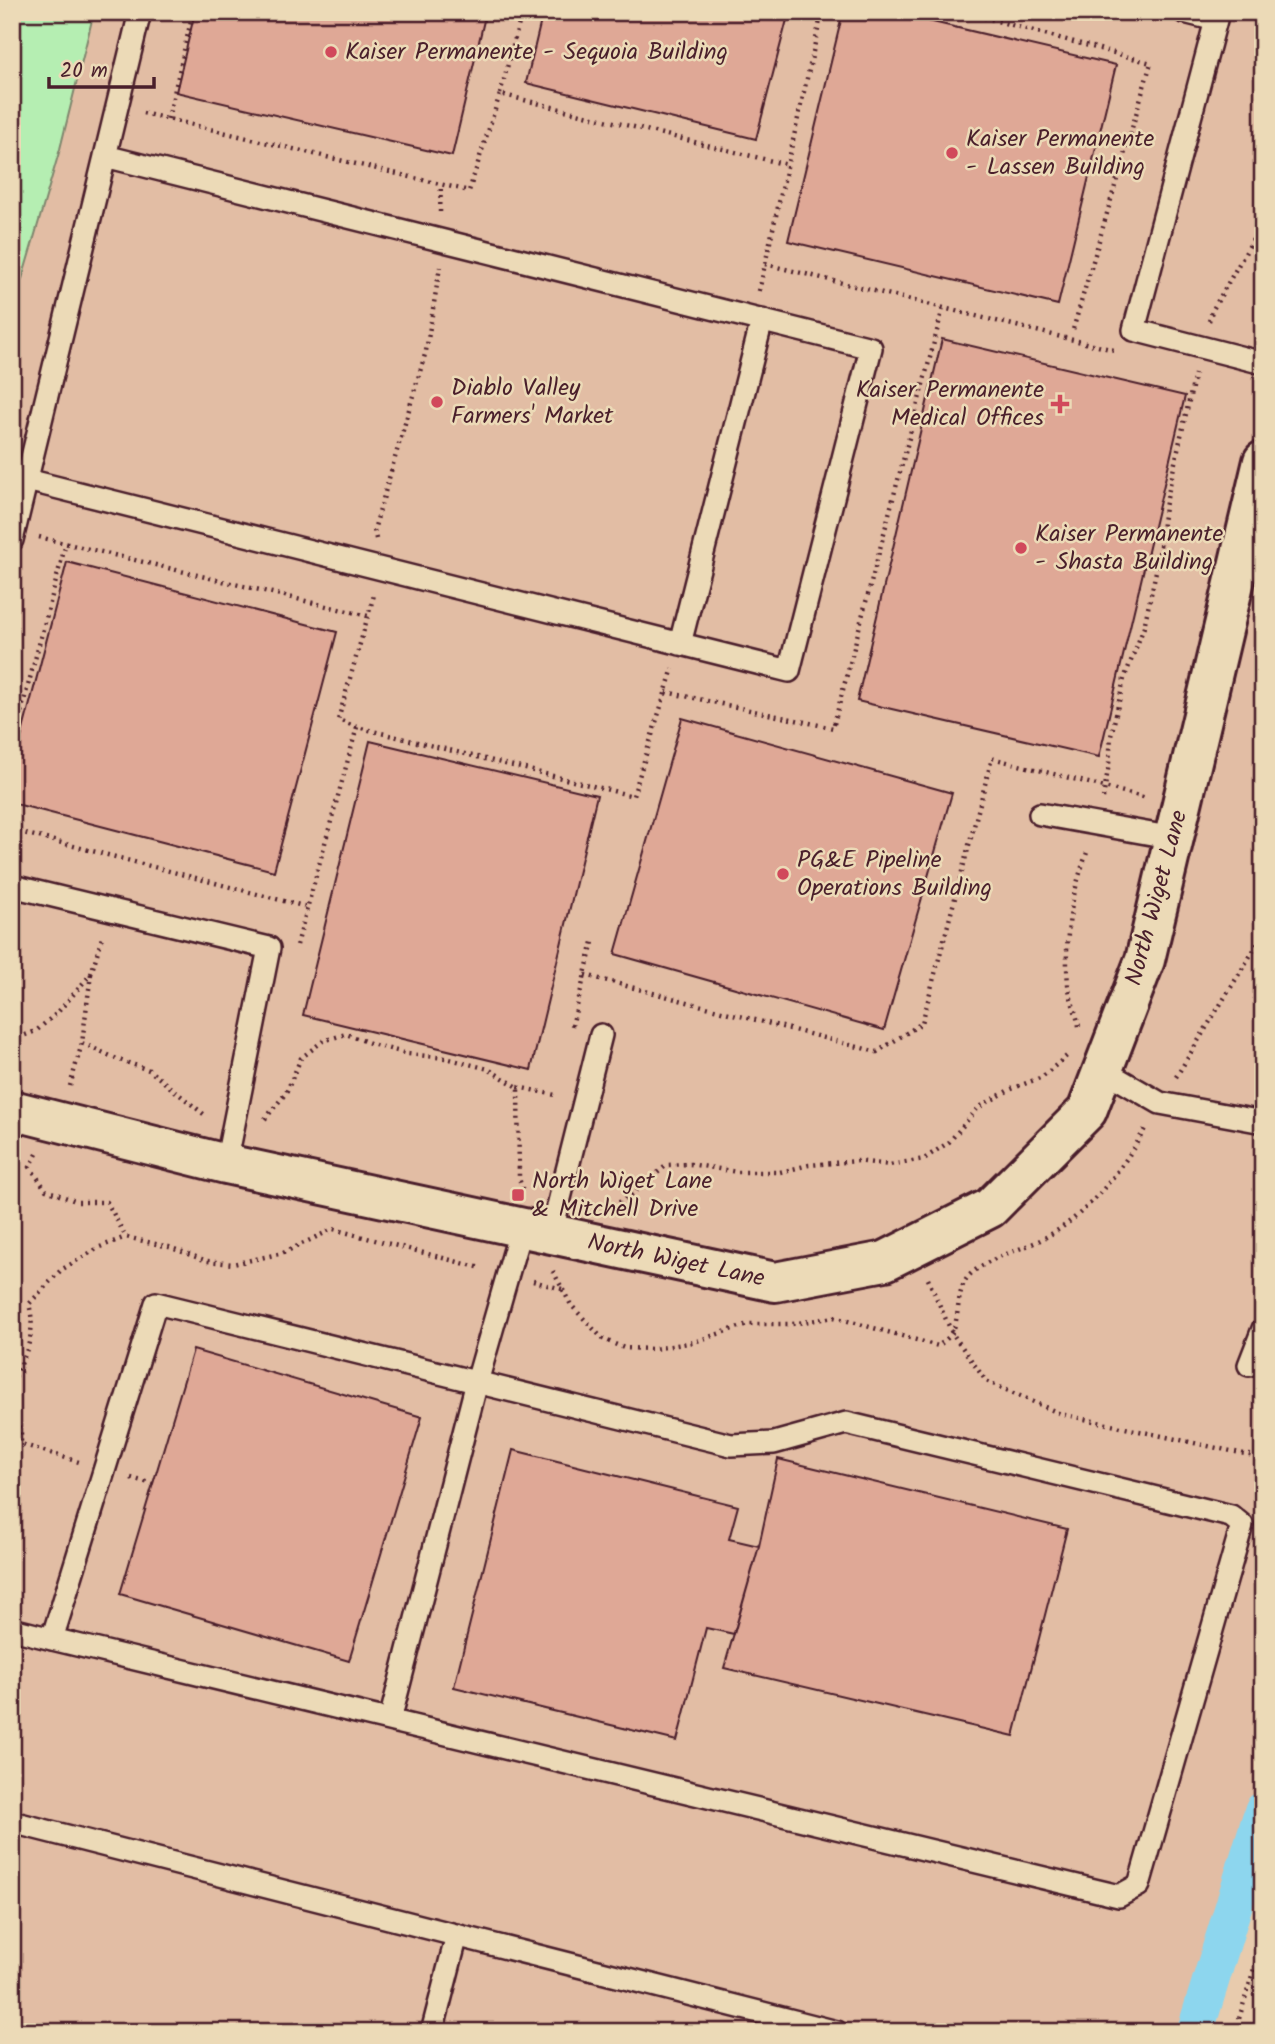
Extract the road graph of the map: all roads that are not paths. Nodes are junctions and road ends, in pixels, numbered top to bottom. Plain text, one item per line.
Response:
1 (140, 12) edge
2 (1184, 12) edge
3 (105, 156) junction
4 (757, 319) junction
5 (1263, 363) edge
6 (1263, 461) edge
7 (27, 480) junction
8 (1258, 505) edge
9 (13, 535) edge
10 (680, 644) junction
11 (1040, 814) dead end
12 (1178, 822) junction
13 (12, 886) edge
14 (601, 1035) dead end
15 (1103, 1070) junction
16 (12, 1110) edge
17 (1263, 1122) edge
18 (226, 1164) junction
19 (537, 1217) junction
20 (1263, 1329) edge
21 (1249, 1366) dead end
22 (477, 1382) junction
23 (12, 1629) edge
24 (52, 1639) junction
25 (390, 1720) junction
26 (12, 1822) edge
27 (457, 1935) junction
28 (432, 2032) edge
29 (837, 2032) edge

1 - 3 lane
2 - 5 lane
3 - 4 lane
3 - 7 lane
4 - 10 lane
4 - 10 lane
6 - 8 street, North Wiget Lane
7 - 9 lane
7 - 10 lane
8 - 12 street, North Wiget Lane
11 - 12 lane
12 - 15 street, North Wiget Lane
13 - 18 lane
14 - 19 lane
15 - 17 lane
15 - 19 street, North Wiget Lane
16 - 18 street, North Wiget Lane
18 - 19 street, North Wiget Lane
19 - 22 lane
20 - 21 lane
22 - 24 lane
22 - 25 lane
22 - 25 lane
23 - 24 lane
24 - 25 lane
26 - 27 lane
27 - 28 lane
27 - 29 lane

